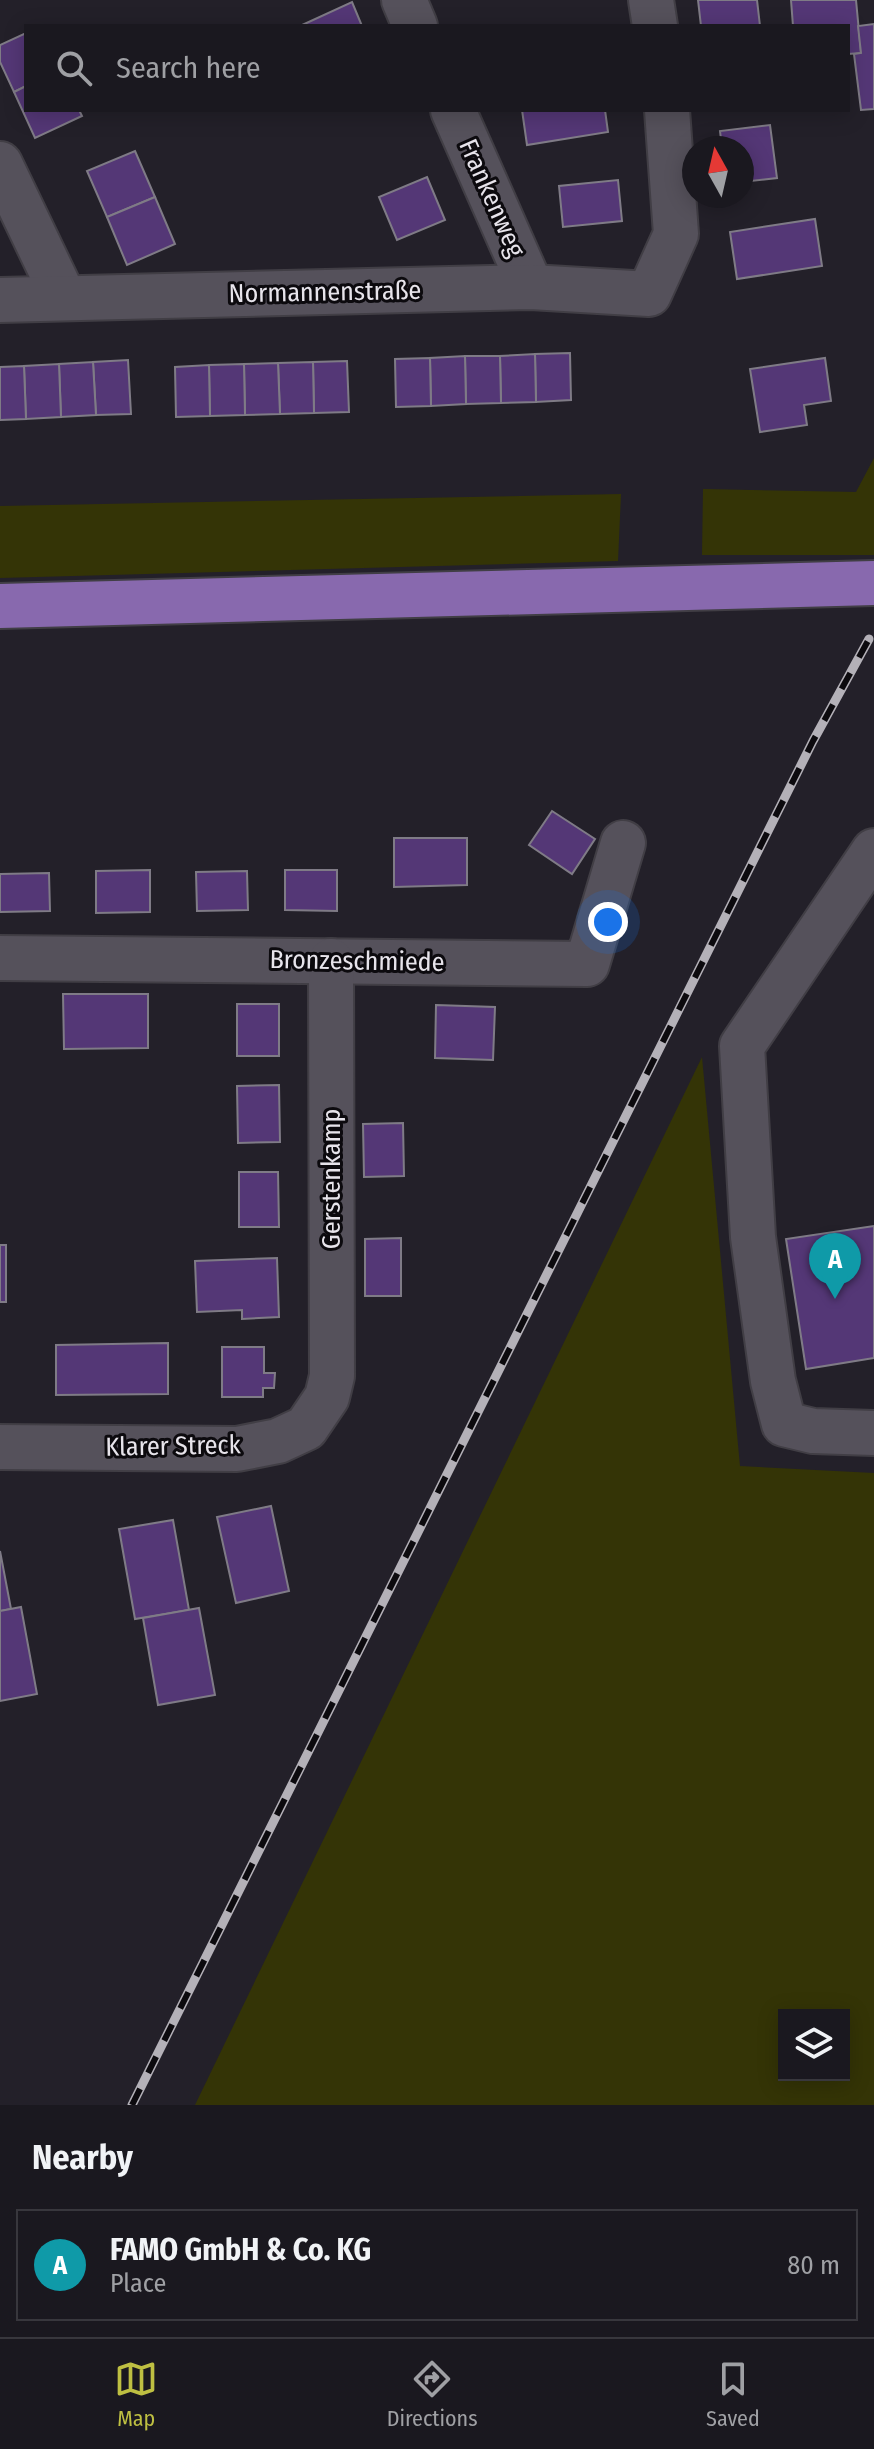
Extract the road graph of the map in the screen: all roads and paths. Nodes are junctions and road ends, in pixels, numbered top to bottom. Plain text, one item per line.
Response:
1 (404, 0) edge
2 (651, 0) edge
3 (414, 24) edge
4 (655, 24) edge
5 (454, 112) edge
6 (667, 112) edge
7 (0, 164) edge
8 (531, 287) junction
9 (64, 298) junction
10 (0, 300) edge
11 (874, 583) edge
12 (0, 606) edge
13 (623, 843) dead end
14 (874, 851) edge
15 (0, 958) edge
16 (331, 961) junction
17 (327, 1397) joint
18 (874, 1433) edge
19 (0, 1447) edge

1 - 3 street
2 - 4 street
5 - 8 street, Frankenweg
6 - 8 street, Normannenstraße
7 - 9 street
8 - 9 street, Normannenstraße
9 - 10 street, Normannenstraße
11 - 12 main road
13 - 16 street, Bronzeschmiede
14 - 18 street
15 - 16 street, Bronzeschmiede
16 - 17 street, Gerstenkamp
17 - 19 street, Klarer Streck

